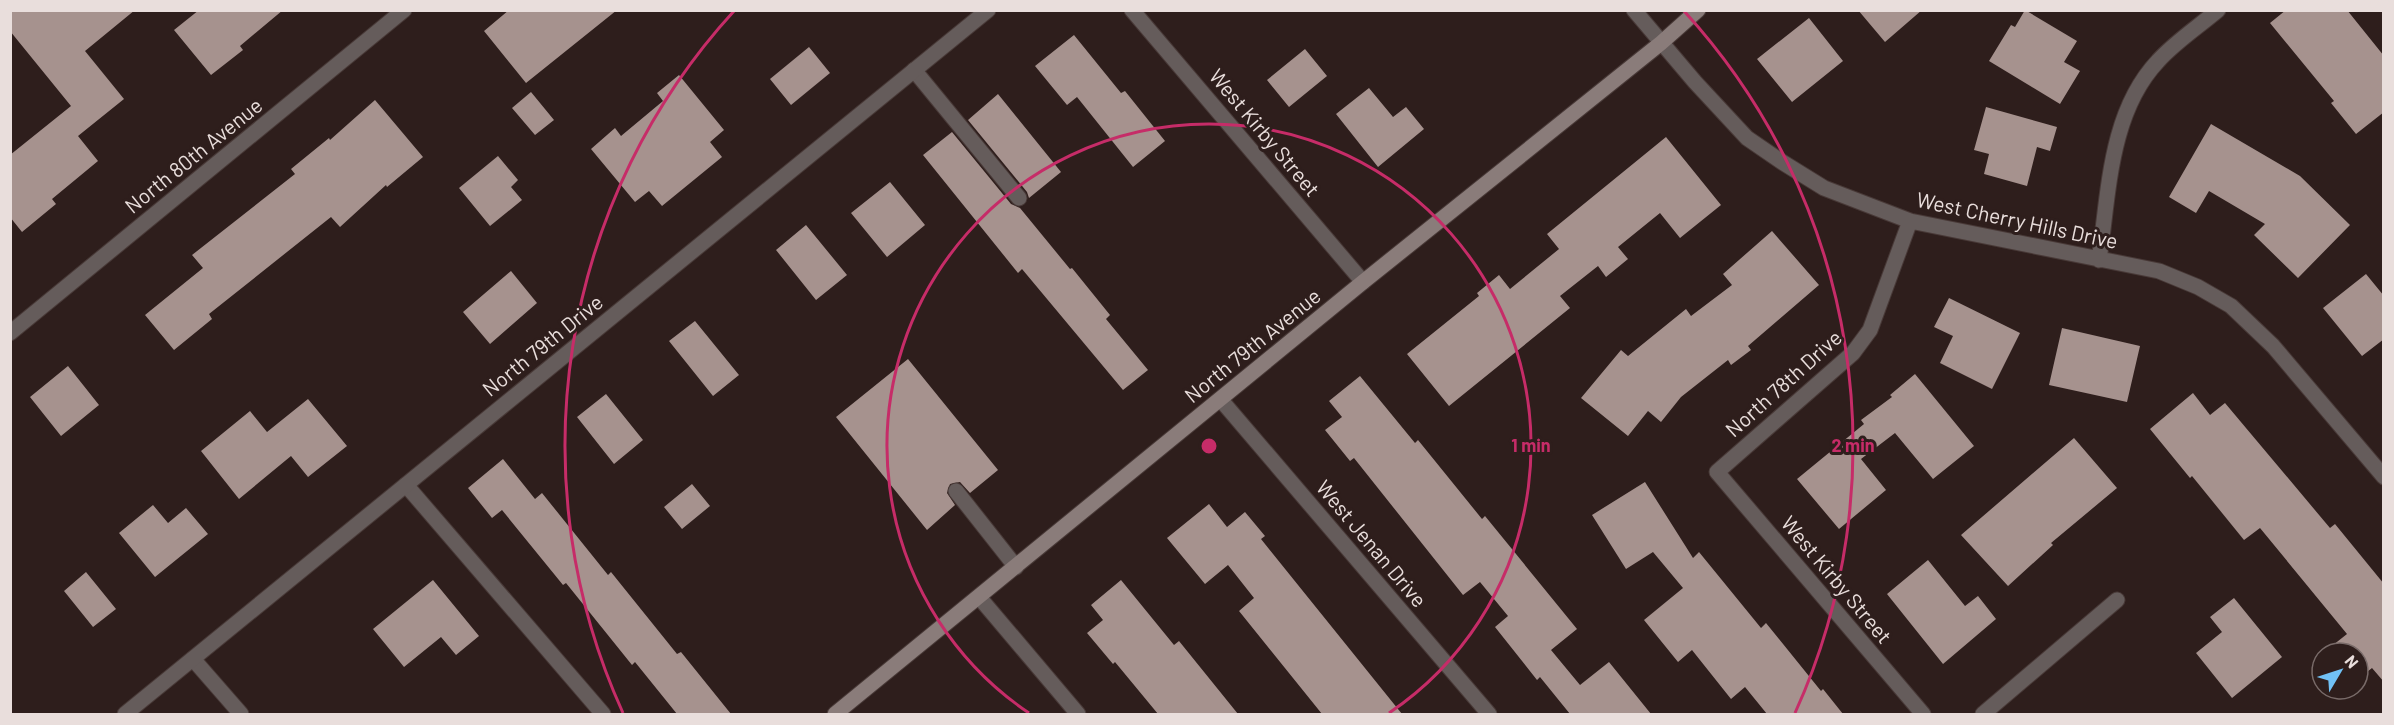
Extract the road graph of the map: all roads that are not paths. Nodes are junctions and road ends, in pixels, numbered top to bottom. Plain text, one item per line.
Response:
1 (404, 10) edge
2 (987, 10) edge
3 (1132, 10) edge
4 (1634, 10) edge
5 (1698, 10) edge
6 (2218, 10) edge
7 (1661, 43) junction
8 (914, 70) junction
9 (1019, 198) dead end
10 (1910, 221) junction
11 (2099, 260) junction
12 (1363, 282) junction
13 (10, 333) edge
14 (1221, 400) junction
15 (1717, 472) joint
16 (2384, 477) edge
17 (406, 485) junction
18 (956, 491) dead end
19 (1016, 567) junction
20 (979, 597) junction
21 (2117, 600) dead end
22 (194, 659) junction
23 (125, 714) edge
24 (241, 714) edge
25 (603, 714) edge
26 (835, 714) edge
27 (1078, 714) edge
28 (1489, 714) edge
29 (1923, 714) edge
30 (1983, 714) edge

1 - 13 street, North 80th Avenue
2 - 8 street, North 79th Drive
3 - 12 street, West Kirby Street
4 - 7 street, West Cherry Hills Drive
5 - 7 street, North 79th Avenue
6 - 11 street
7 - 10 street, West Cherry Hills Drive
7 - 12 street, North 79th Avenue
8 - 9 street
8 - 17 street, North 79th Drive
10 - 11 street, West Cherry Hills Drive
10 - 15 street, North 78th Drive
11 - 16 street, West Cherry Hills Drive
12 - 14 street, North 79th Avenue
14 - 19 street, North 79th Avenue
14 - 28 street, West Jenan Drive
15 - 29 street, West Kirby Street
17 - 22 street, North 79th Drive
17 - 25 street
18 - 19 street
19 - 20 street, North 79th Avenue
20 - 26 street, North 79th Avenue
20 - 27 street
21 - 30 street
22 - 23 street, North 79th Drive
22 - 24 street

